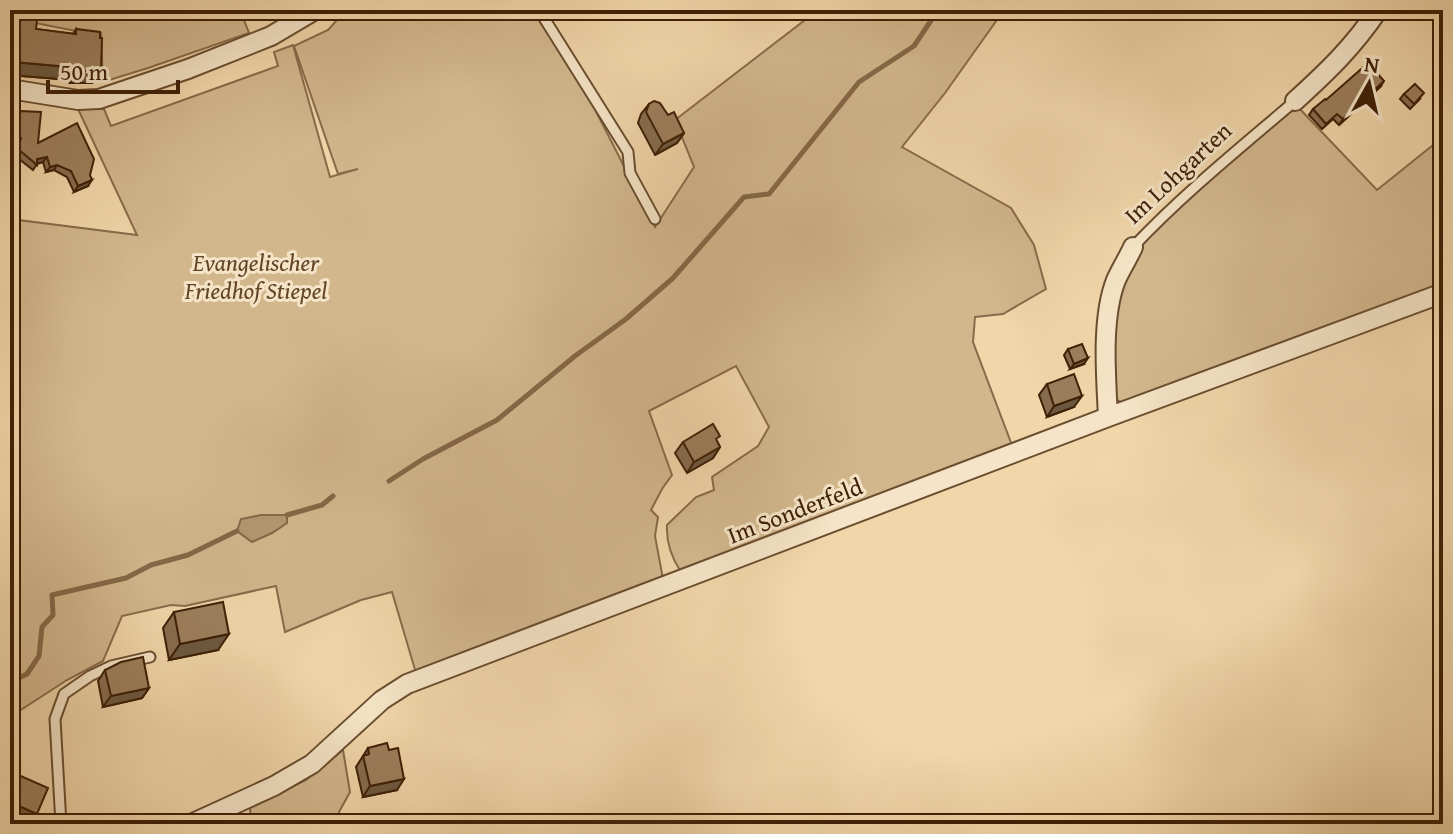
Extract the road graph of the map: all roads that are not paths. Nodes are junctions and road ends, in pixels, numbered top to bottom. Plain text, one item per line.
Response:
1 (315, 10) edge
2 (539, 10) edge
3 (1378, 10) edge
4 (10, 89) edge
5 (1295, 101) joint
6 (655, 219) dead end
7 (1133, 247) joint
8 (1443, 293) edge
9 (1108, 417) junction
10 (150, 657) dead end
11 (61, 824) edge
12 (191, 824) edge

1 - 4 street
2 - 6 lane
3 - 5 street, Im Lohgarten
5 - 7 lane, Im Lohgarten
7 - 9 street, Im Lohgarten
8 - 9 street, Im Sonderfeld
9 - 12 street, Im Sonderfeld
10 - 11 lane

